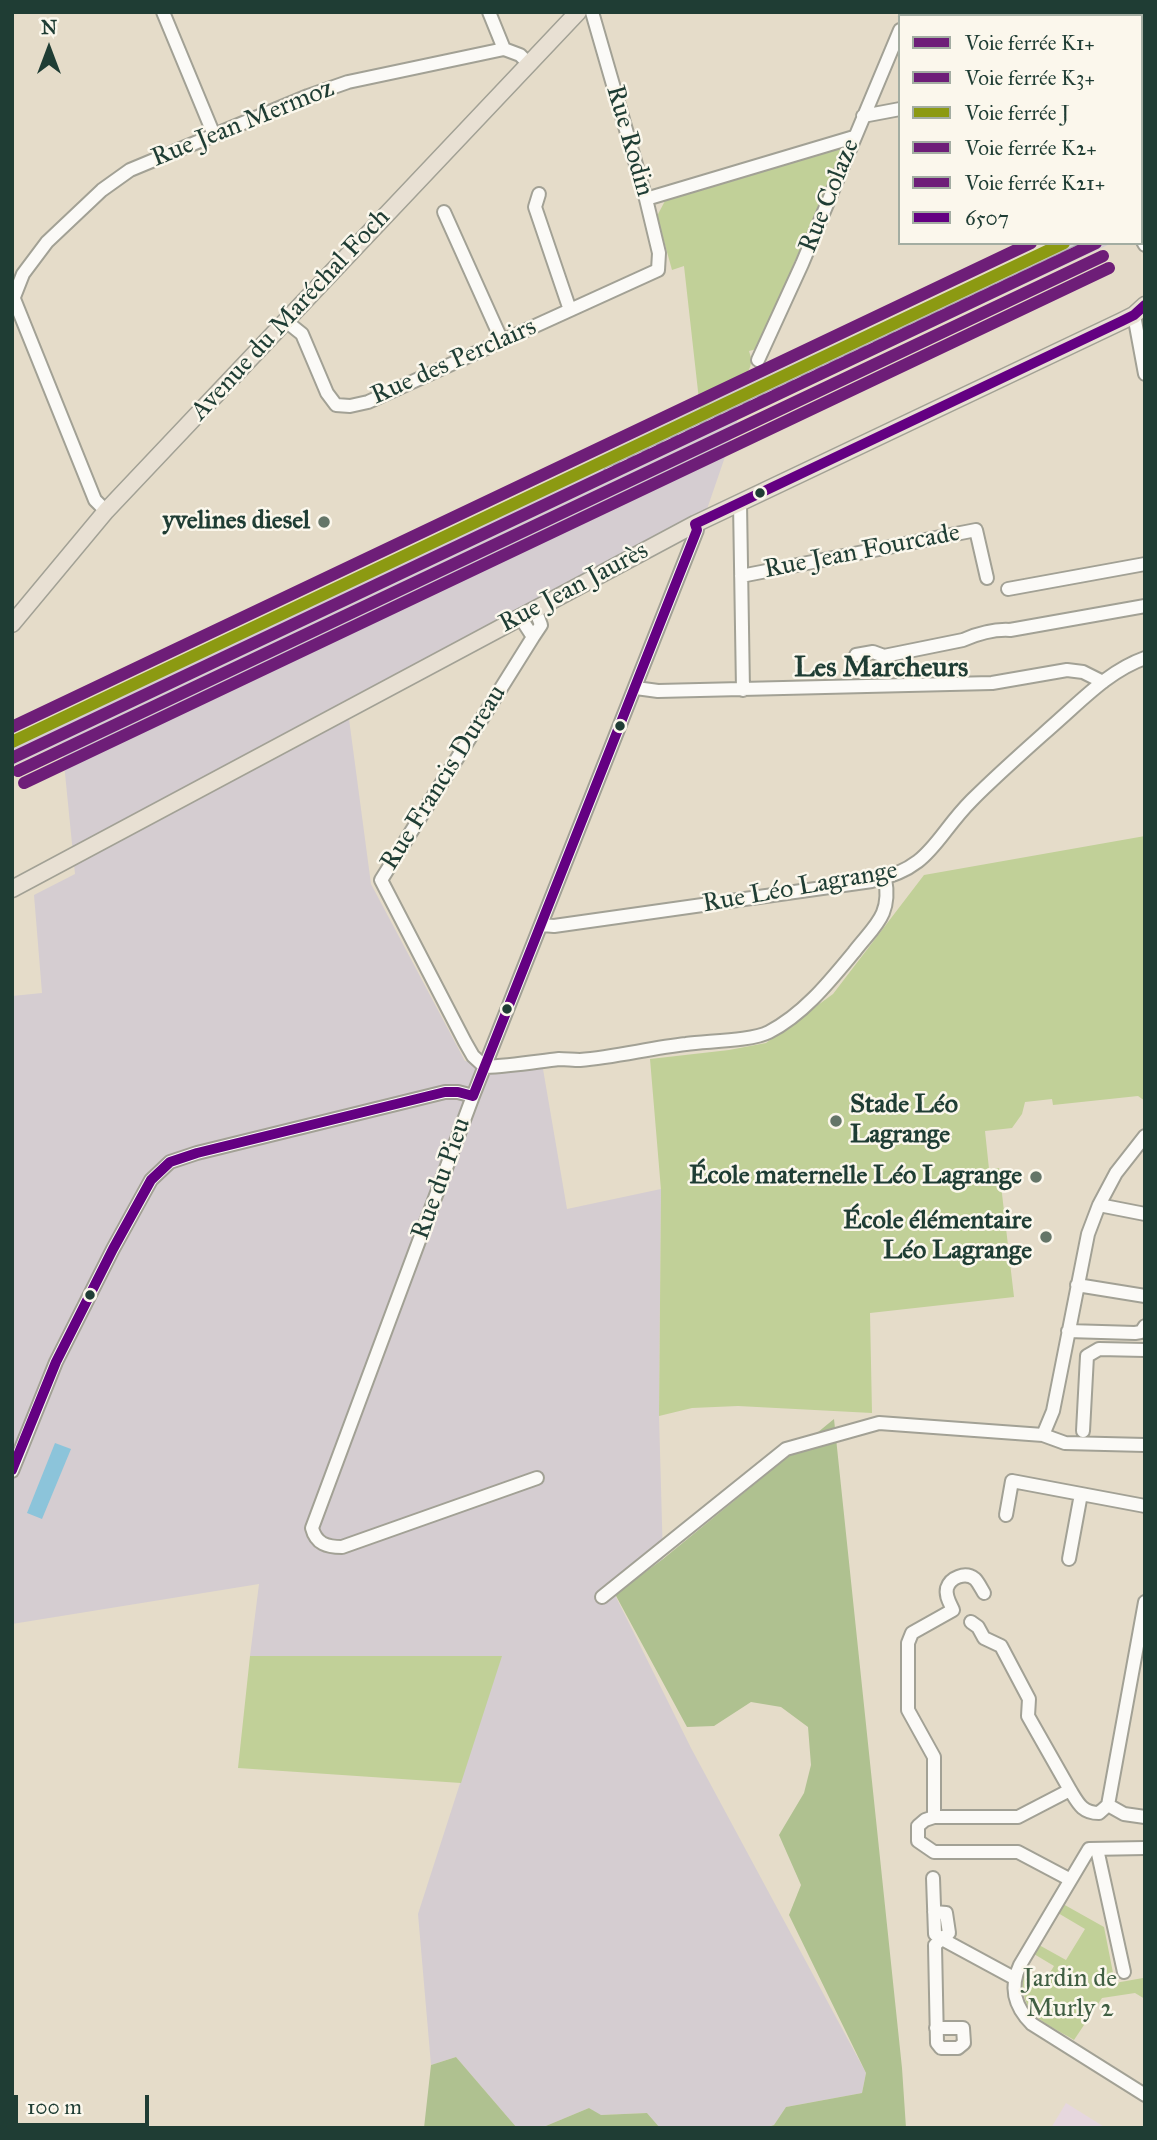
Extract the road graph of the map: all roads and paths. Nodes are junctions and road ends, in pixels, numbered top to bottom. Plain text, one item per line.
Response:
1 (163, 12) edge
2 (489, 12) edge
3 (578, 12) edge
4 (592, 12) edge
5 (898, 35) edge
6 (504, 49) junction
7 (528, 63) junction
8 (898, 109) edge
9 (863, 116) junction
10 (214, 135) junction
11 (854, 137) junction
12 (539, 194) dead end
13 (646, 199) junction
14 (444, 212) dead end
15 (659, 270) joint
16 (13, 298) edge
17 (570, 310) junction
18 (1140, 310) edge
19 (287, 321) junction
20 (502, 341) junction
21 (1142, 347) edge
22 (758, 360) dead end
23 (1145, 374) edge
24 (740, 503) junction
25 (106, 511) junction
26 (695, 524) junction
27 (1145, 564) edge
28 (741, 576) junction
29 (987, 578) dead end
30 (1008, 589) dead end
31 (1145, 606) edge
32 (535, 609) junction
33 (520, 617) junction
34 (12, 624) edge
35 (533, 637) junction
36 (856, 655) dead end
37 (1145, 658) edge
38 (1103, 682) junction
39 (636, 688) junction
40 (743, 690) junction
41 (885, 878) junction
42 (12, 889) edge
43 (542, 925) junction
44 (485, 1067) junction
45 (473, 1096) junction
46 (1145, 1136) edge
47 (1100, 1205) junction
48 (1145, 1214) edge
49 (1077, 1284) junction
50 (1145, 1296) edge
51 (1145, 1326) edge
52 (1068, 1331) junction
53 (1145, 1350) edge
54 (1083, 1431) dead end
55 (1043, 1435) junction
56 (1145, 1445) edge
57 (12, 1471) edge
58 (537, 1478) dead end
59 (1081, 1494) junction
60 (1145, 1506) edge
61 (1006, 1515) dead end
62 (1069, 1559) dead end
63 (984, 1593) dead end
64 (602, 1597) dead end
65 (1145, 1602) edge
66 (971, 1622) dead end
67 (1070, 1790) junction
68 (1108, 1805) junction
69 (934, 1817) junction
70 (1145, 1817) edge
71 (1145, 1848) edge
72 (1097, 1849) junction
73 (933, 1878) dead end
74 (1069, 1879) junction
75 (942, 1939) junction
76 (1124, 1972) dead end
77 (1014, 1978) junction
78 (936, 2028) dead end
79 (1145, 2095) edge

1 - 10 street
2 - 6 street
3 - 7 main road, Avenue du Maréchal Foch
4 - 13 street, Rue Rodin
5 - 9 street, Rue Colaze
6 - 7 street
6 - 10 street, Rue Jean Mermoz
7 - 19 main road, Avenue du Maréchal Foch
8 - 9 street
9 - 11 street, Rue Colaze
10 - 16 street, Rue Jean Mermoz
11 - 13 street
11 - 22 street, Rue Colaze
12 - 17 street
13 - 15 street, Rue Rodin
14 - 20 street
15 - 17 street, Rue des Perclairs
16 - 25 street
17 - 20 street, Rue des Perclairs
18 - 21 street
18 - 24 main road, Rue Jean Jaurès
19 - 20 street, Rue des Perclairs
19 - 25 main road, Avenue du Maréchal Foch
21 - 23 street
24 - 26 main road, Rue Jean Jaurès
24 - 28 street
25 - 34 main road, Avenue du Maréchal Foch
26 - 32 main road, Rue Jean Jaurès
26 - 39 street, Rue du Pieu
27 - 30 street
28 - 29 street, Rue Jean Fourcade
28 - 40 street
31 - 36 street
32 - 33 main road, Rue Jean Jaurès
32 - 35 street, Rue Francis Dureau
33 - 35 street
33 - 42 main road, Rue Jean Jaurès
35 - 44 street, Rue Francis Dureau
37 - 38 street, Rue Léo Lagrange
38 - 40 street
38 - 41 street, Rue Léo Lagrange
39 - 40 street
39 - 43 street, Rue du Pieu
41 - 43 street, Rue Léo Lagrange
41 - 44 street
43 - 44 street, Rue du Pieu
44 - 45 street, Rue du Pieu
45 - 57 street
45 - 58 street, Rue du Pieu
46 - 47 street
47 - 48 street
47 - 49 street
49 - 50 street
49 - 52 street
51 - 52 street
52 - 55 street
53 - 54 street
55 - 56 street
55 - 64 street
59 - 60 street
59 - 61 street
59 - 62 street
63 - 69 street
65 - 68 street
66 - 67 street
67 - 68 street
67 - 69 street
68 - 70 street
69 - 74 street
71 - 72 street
72 - 74 street
72 - 76 street
73 - 75 street
74 - 77 street
75 - 77 street
75 - 78 street
77 - 79 street

